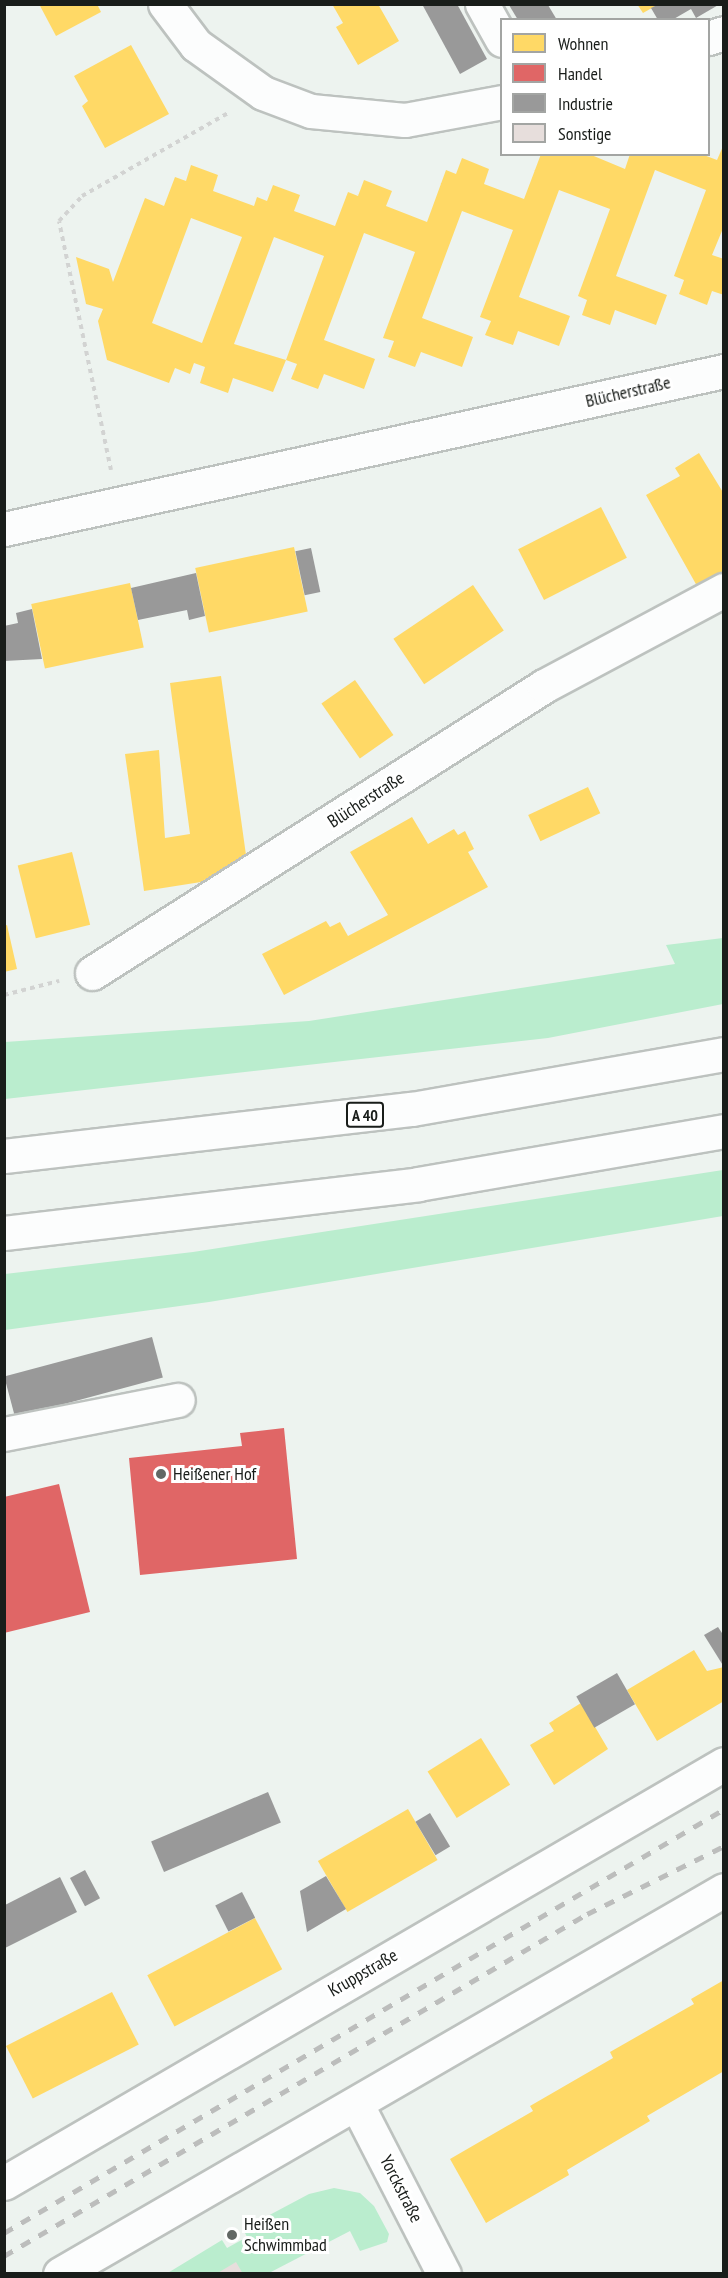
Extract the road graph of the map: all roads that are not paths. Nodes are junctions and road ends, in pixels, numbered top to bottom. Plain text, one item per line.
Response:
1 (165, 4) edge
2 (482, 4) edge
3 (500, 38) edge
4 (500, 102) edge
5 (723, 371) edge
6 (4, 529) edge
7 (723, 590) edge
8 (92, 973) road end
9 (723, 1054) edge
10 (723, 1131) edge
11 (4, 1156) edge
12 (4, 1233) edge
13 (178, 1400) dead end
14 (4, 1434) edge
15 (723, 1764) edge
16 (723, 1890) edge
17 (357, 2105) junction
18 (4, 2183) edge
19 (60, 2274) edge
20 (444, 2274) edge

1 - 4 main road
2 - 3 main road
5 - 6 main road, Blücherstraße
7 - 8 main road, Blücherstraße
9 - 11 main road, A 40
10 - 12 main road
13 - 14 main road
15 - 18 main road, Kruppstraße
16 - 17 main road
17 - 19 main road
17 - 20 main road, Yorckstraße

